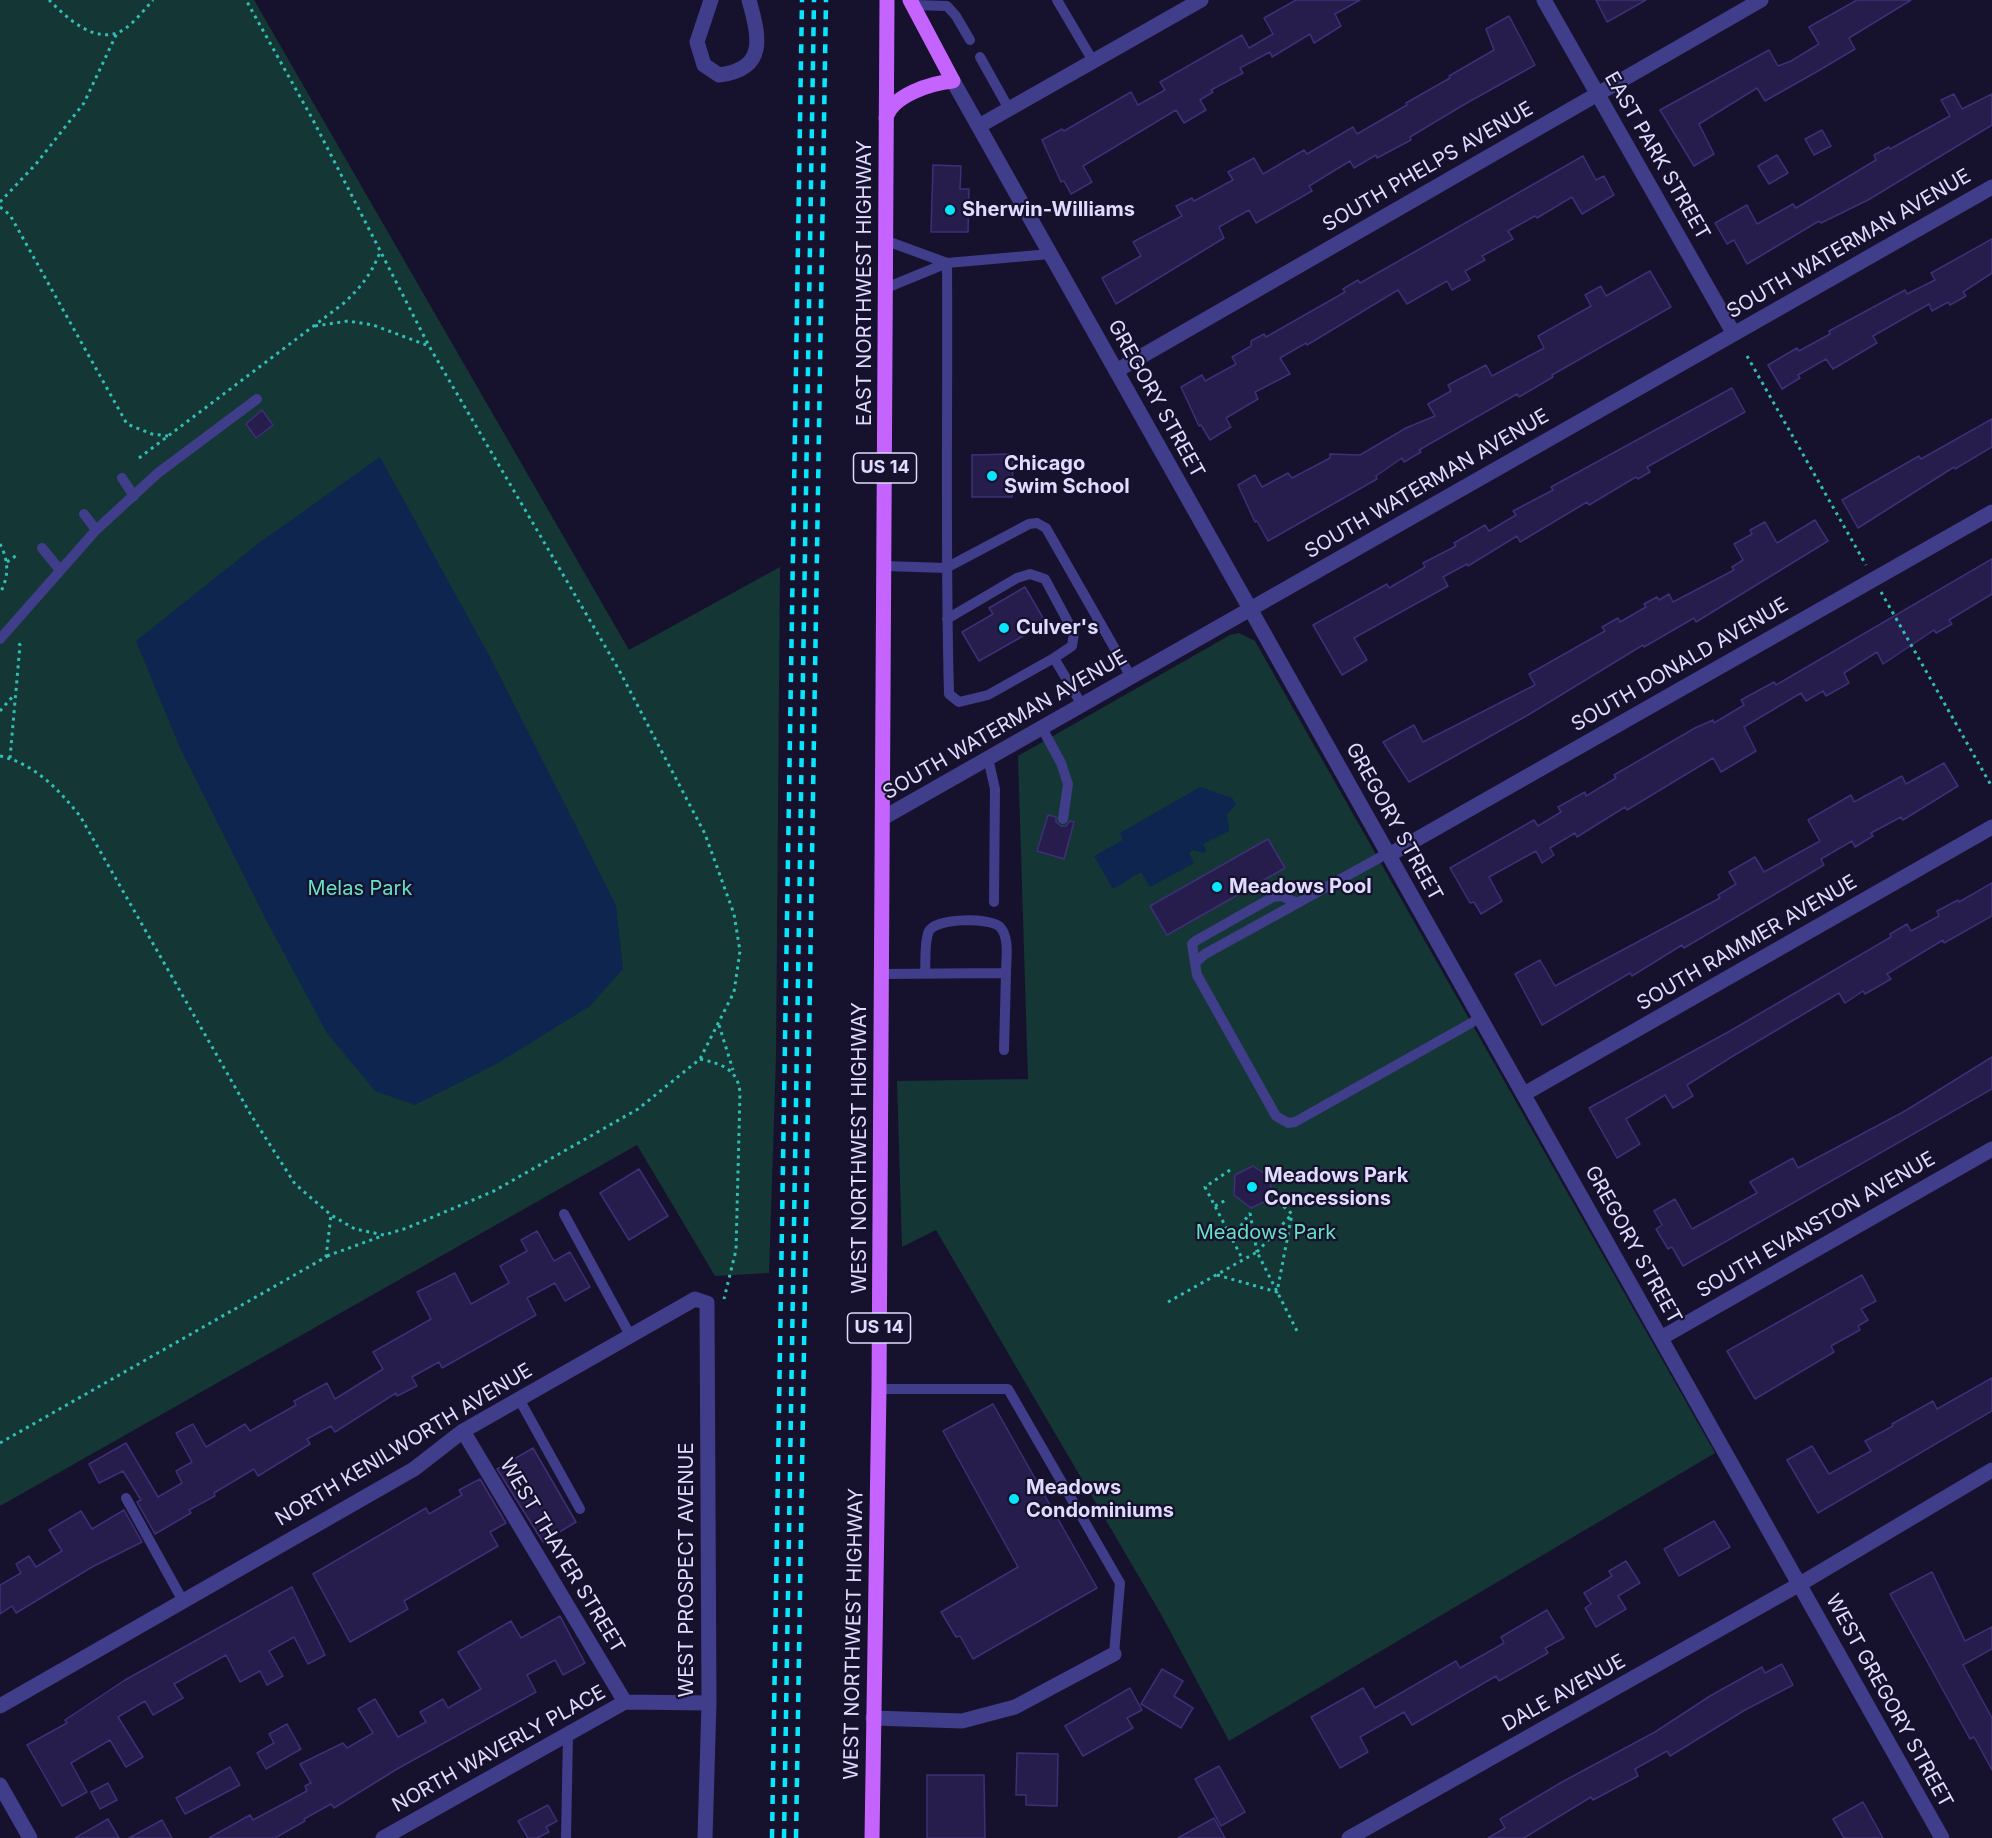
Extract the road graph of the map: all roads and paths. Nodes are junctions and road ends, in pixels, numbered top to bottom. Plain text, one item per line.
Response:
1 (49, 0) edge
2 (153, 0) edge
3 (246, 0) edge
4 (711, 0) edge
5 (748, 0) edge
6 (887, 0) edge
7 (1056, 0) edge
8 (1201, 0) edge
9 (1544, 0) edge
10 (1761, 0) edge
11 (912, 3) edge
12 (117, 33) junction
13 (970, 40) dead end
14 (980, 57) dead end
15 (1093, 61) junction
16 (953, 81) junction
17 (1597, 94) junction
18 (1009, 109) junction
19 (886, 118) junction
20 (979, 126) junction
21 (1992, 186) edge
22 (0, 202) edge
23 (0, 207) edge
24 (887, 241) junction
25 (381, 252) junction
26 (1050, 254) junction
27 (947, 263) junction
28 (886, 288) junction
29 (313, 326) junction
30 (1734, 334) junction
31 (429, 346) junction
32 (1116, 371) junction
33 (257, 399) dead end
34 (168, 436) junction
35 (139, 458) dead end
36 (122, 478) dead end
37 (134, 496) junction
38 (1992, 512) edge
39 (84, 514) dead end
40 (96, 530) junction
41 (0, 544) edge
42 (42, 548) dead end
43 (17, 555) dead end
44 (8, 562) junction
45 (885, 566) junction
46 (946, 568) junction
47 (60, 570) junction
48 (0, 593) edge
49 (1250, 609) junction
50 (947, 619) junction
51 (4, 634) edge
52 (1054, 658) junction
53 (1131, 677) junction
54 (14, 695) junction
55 (1082, 705) junction
56 (0, 711) edge
57 (1042, 728) junction
58 (0, 756) edge
59 (10, 758) junction
60 (988, 758) junction
61 (883, 818) junction
62 (1063, 819) dead end
63 (1992, 827) edge
64 (1388, 854) junction
65 (994, 902) dead end
66 (1298, 903) junction
67 (1196, 963) junction
68 (925, 973) junction
69 (1006, 973) junction
70 (882, 974) junction
71 (1480, 1018) junction
72 (719, 1025) junction
73 (1004, 1050) dead end
74 (733, 1072) dead end
75 (1524, 1094) junction
76 (1992, 1149) edge
77 (1230, 1170) dead end
78 (1228, 1199) dead end
79 (1275, 1199) dead end
80 (1215, 1206) junction
81 (564, 1214) dead end
82 (1292, 1214) junction
83 (331, 1215) junction
84 (384, 1236) junction
85 (1232, 1238) junction
86 (1257, 1252) junction
87 (326, 1257) junction
88 (1243, 1260) junction
89 (1217, 1275) junction
90 (1277, 1292) junction
91 (1168, 1302) dead end
92 (707, 1303) joint
93 (1297, 1331) dead end
94 (630, 1335) junction
95 (1662, 1338) junction
96 (879, 1389) junction
97 (519, 1399) junction
98 (462, 1431) junction
99 (0, 1443) edge
100 (1992, 1470) edge
101 (126, 1498) dead end
102 (580, 1509) dead end
103 (1800, 1584) junction
104 (183, 1601) junction
105 (1114, 1654) joint
106 (625, 1702) junction
107 (708, 1703) junction
108 (0, 1706) edge
109 (873, 1718) junction
110 (568, 1734) junction
111 (0, 1785) edge
112 (30, 1838) edge
113 (382, 1838) edge
114 (566, 1838) edge
115 (705, 1838) edge
116 (872, 1838) edge
117 (1349, 1838) edge
118 (1942, 1838) edge

1 - 12 path
2 - 12 path
3 - 25 path
4 - 5 street
6 - 19 main road, EAST NORTHWEST HIGHWAY / US 14
7 - 15 lane
8 - 15 street
9 - 17 street, EAST PARK STREET
10 - 17 street, SOUTH PHELPS AVENUE
11 - 13 lane
11 - 16 main road
12 - 22 path
14 - 18 lane
15 - 18 street
16 - 19 main road
16 - 20 street, GREGORY STREET
17 - 30 street, EAST PARK STREET
17 - 32 street, SOUTH PHELPS AVENUE
18 - 20 street
19 - 24 main road, EAST NORTHWEST HIGHWAY / US 14
20 - 26 street, GREGORY STREET
21 - 30 street, SOUTH WATERMAN AVENUE
23 - 34 path
24 - 27 lane
24 - 28 main road, EAST NORTHWEST HIGHWAY / US 14
25 - 29 path
25 - 31 path
26 - 27 lane
26 - 32 street, GREGORY STREET
27 - 28 lane
27 - 46 lane
28 - 45 main road, EAST NORTHWEST HIGHWAY / US 14
29 - 31 path
29 - 34 path
30 - 49 street, SOUTH WATERMAN AVENUE
31 - 72 path
32 - 49 street, GREGORY STREET
33 - 37 lane
34 - 35 path
36 - 37 lane
37 - 40 lane
38 - 64 street, SOUTH DONALD AVENUE
39 - 40 lane
40 - 47 lane
41 - 44 path
42 - 47 lane
43 - 44 path
44 - 48 path
45 - 46 lane
45 - 61 main road, EAST NORTHWEST HIGHWAY / US 14
46 - 50 lane
46 - 53 lane
47 - 51 lane
49 - 53 street, SOUTH WATERMAN AVENUE
49 - 64 street, GREGORY STREET
50 - 52 lane
50 - 52 lane
51 - 54 path
52 - 55 lane
53 - 55 street, SOUTH WATERMAN AVENUE
54 - 56 path
54 - 59 path
55 - 57 street, SOUTH WATERMAN AVENUE
57 - 60 street, SOUTH WATERMAN AVENUE
57 - 62 lane
58 - 59 path
59 - 83 path
60 - 61 street, SOUTH WATERMAN AVENUE
60 - 65 lane
61 - 70 main road, WEST NORTHWEST HIGHWAY / US 14
63 - 75 street, SOUTH RAMMER AVENUE
64 - 66 lane
64 - 71 street, GREGORY STREET
66 - 67 lane
66 - 67 lane
67 - 71 lane
68 - 69 lane
68 - 69 lane
68 - 70 lane
69 - 73 lane
70 - 96 main road, WEST NORTHWEST HIGHWAY / US 14
71 - 75 street, GREGORY STREET
72 - 74 path
72 - 84 path
75 - 95 street, GREGORY STREET
76 - 95 street, SOUTH EVANSTON AVENUE
77 - 80 path
78 - 80 path
79 - 82 path
80 - 85 path
81 - 94 lane
82 - 86 path
82 - 90 path
83 - 84 path
83 - 87 path
84 - 87 path
85 - 86 path
85 - 88 path
86 - 88 path
86 - 90 path
87 - 99 path
88 - 89 path
89 - 90 path
89 - 91 path
90 - 93 path
92 - 94 street, NORTH KENILWORTH AVENUE
92 - 107 street, WEST PROSPECT AVENUE
94 - 97 street, NORTH KENILWORTH AVENUE
95 - 103 street, GREGORY STREET
96 - 105 lane
96 - 109 main road, WEST NORTHWEST HIGHWAY / US 14
97 - 98 street, NORTH KENILWORTH AVENUE
97 - 102 lane
98 - 104 street, NORTH KENILWORTH AVENUE
98 - 106 street, WEST THAYER STREET
100 - 103 street, DALE AVENUE
101 - 104 lane
103 - 117 street, DALE AVENUE
103 - 118 street, WEST GREGORY STREET
104 - 108 street, NORTH KENILWORTH AVENUE
105 - 109 street
106 - 107 street, NORTH WAVERLY PLACE
106 - 110 street, NORTH WAVERLY PLACE
107 - 115 street, WEST PROSPECT AVENUE
109 - 116 main road, WEST NORTHWEST HIGHWAY / US 14
110 - 113 street, NORTH WAVERLY PLACE
110 - 114 lane
111 - 112 street

